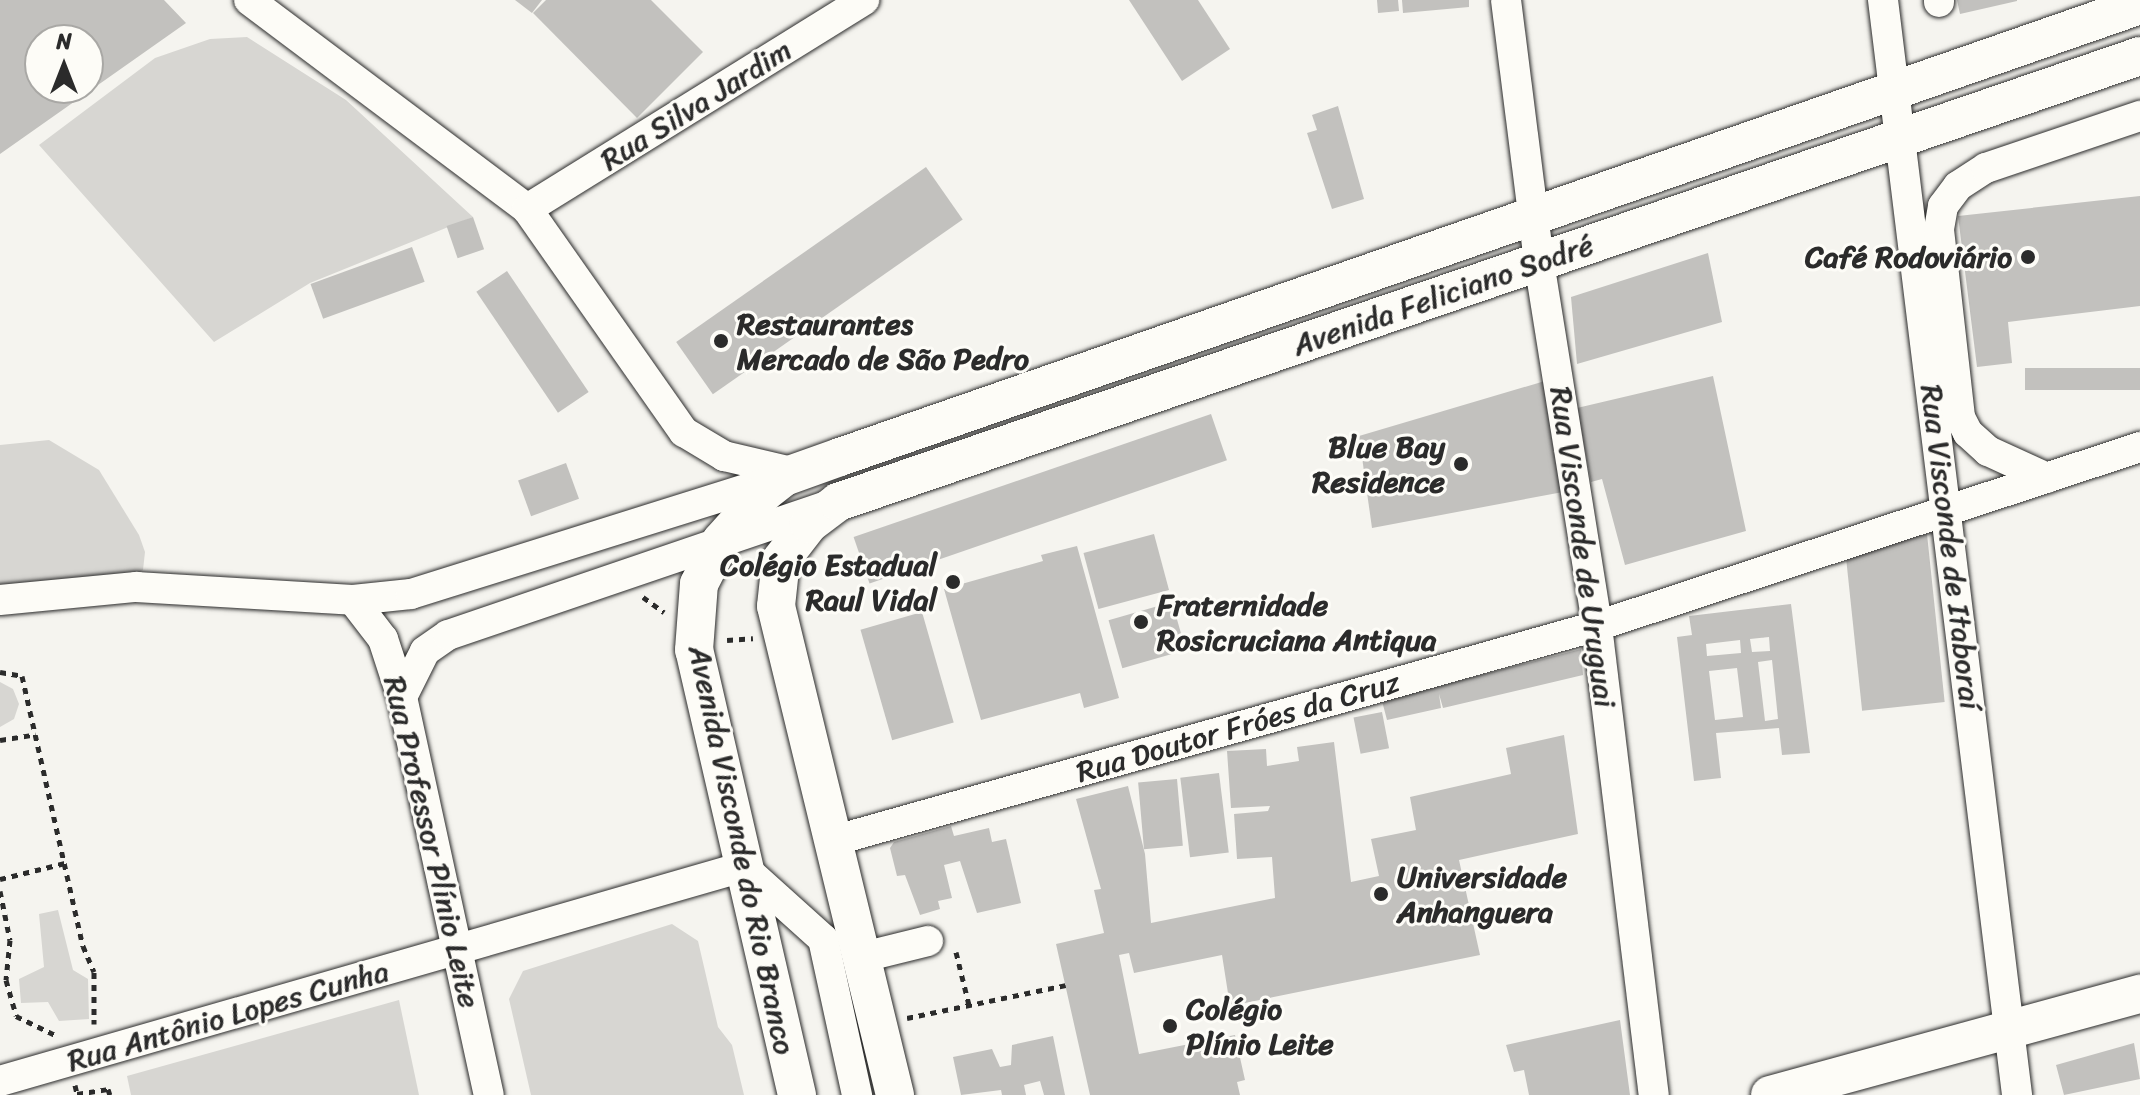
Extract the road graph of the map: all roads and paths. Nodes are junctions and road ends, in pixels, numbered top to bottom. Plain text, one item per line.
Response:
1 (249, 0) edge
2 (864, 0) edge
3 (1506, 0) edge
4 (1883, 0) edge
5 (2140, 5) edge
6 (2140, 56) edge
7 (1894, 93) junction
8 (2140, 116) edge
9 (1898, 140) junction
10 (527, 209) junction
11 (1536, 219) junction
12 (1539, 262) junction
13 (2140, 447) edge
14 (790, 475) junction
15 (2047, 478) junction
16 (838, 502) junction
17 (1948, 511) junction
18 (721, 541) junction
19 (615, 578) junction
20 (0, 600) edge
21 (353, 600) junction
22 (1597, 626) junction
23 (754, 638) dead end
24 (704, 643) junction
25 (0, 672) edge
26 (402, 697) junction
27 (36, 734) junction
28 (0, 740) edge
29 (836, 840) junction
30 (65, 863) junction
31 (743, 867) junction
32 (0, 879) edge
33 (0, 891) edge
34 (942, 939) joint
35 (456, 950) junction
36 (863, 957) junction
37 (1066, 985) dead end
38 (2140, 994) edge
39 (969, 1005) junction
40 (946, 1009) dead end
41 (2009, 1030) junction
42 (68, 1050) junction
43 (0, 1081) edge
44 (77, 1095) edge
45 (110, 1095) edge
46 (489, 1095) edge
47 (797, 1095) edge
48 (857, 1095) edge
49 (895, 1095) edge
50 (1654, 1095) edge
51 (1770, 1095) edge
52 (2017, 1095) edge

1 - 10 street
2 - 10 street, Rua Silva Jardim
3 - 11 street, Rua Visconde de Uruguai
4 - 7 street, Rua Visconde de Itaboraí
5 - 7 main road, Avenida Feliciano Sodré
6 - 9 main road, Avenida Feliciano Sodré
7 - 9 street, Rua Visconde de Itaboraí
7 - 11 main road, Avenida Feliciano Sodré
8 - 15 street
9 - 12 main road, Avenida Feliciano Sodré
9 - 17 street, Rua Visconde de Itaboraí
10 - 14 street
11 - 12 street, Rua Visconde de Uruguai
11 - 14 main road, Avenida Feliciano Sodré
12 - 16 main road, Avenida Feliciano Sodré
12 - 22 street, Rua Visconde de Uruguai
13 - 15 street, Rua Doutor Fróes da Cruz
14 - 18 main road, Avenida Visconde do Rio Branco
14 - 21 street
15 - 17 street, Rua Doutor Fróes da Cruz
16 - 18 street
16 - 29 main road, Avenida Feliciano Sodré
17 - 22 street, Rua Doutor Fróes da Cruz
17 - 41 street, Rua Visconde de Itaboraí
18 - 19 street
18 - 24 main road, Avenida Visconde do Rio Branco
19 - 24 path
19 - 26 street
20 - 21 street
21 - 26 street, Rua Professor Plínio Leite
22 - 29 street, Rua Doutor Fróes da Cruz
22 - 50 street, Rua Visconde de Uruguai
23 - 24 path
24 - 31 main road, Avenida Visconde do Rio Branco
25 - 27 path
26 - 35 street, Rua Professor Plínio Leite
27 - 28 path
27 - 30 path
29 - 36 main road
30 - 32 path
30 - 42 path
31 - 35 street, Rua Antônio Lopes Cunha
31 - 47 main road, Avenida Visconde do Rio Branco
31 - 48 street
33 - 42 path
34 - 36 street
34 - 39 path
35 - 42 street, Rua Antônio Lopes Cunha
35 - 46 street, Rua Professor Plínio Leite
36 - 49 main road
37 - 39 path
38 - 41 main road
39 - 40 path
41 - 51 main road
41 - 52 street, Rua Visconde de Itaboraí
42 - 43 street, Rua Antônio Lopes Cunha
42 - 44 path
44 - 45 path

